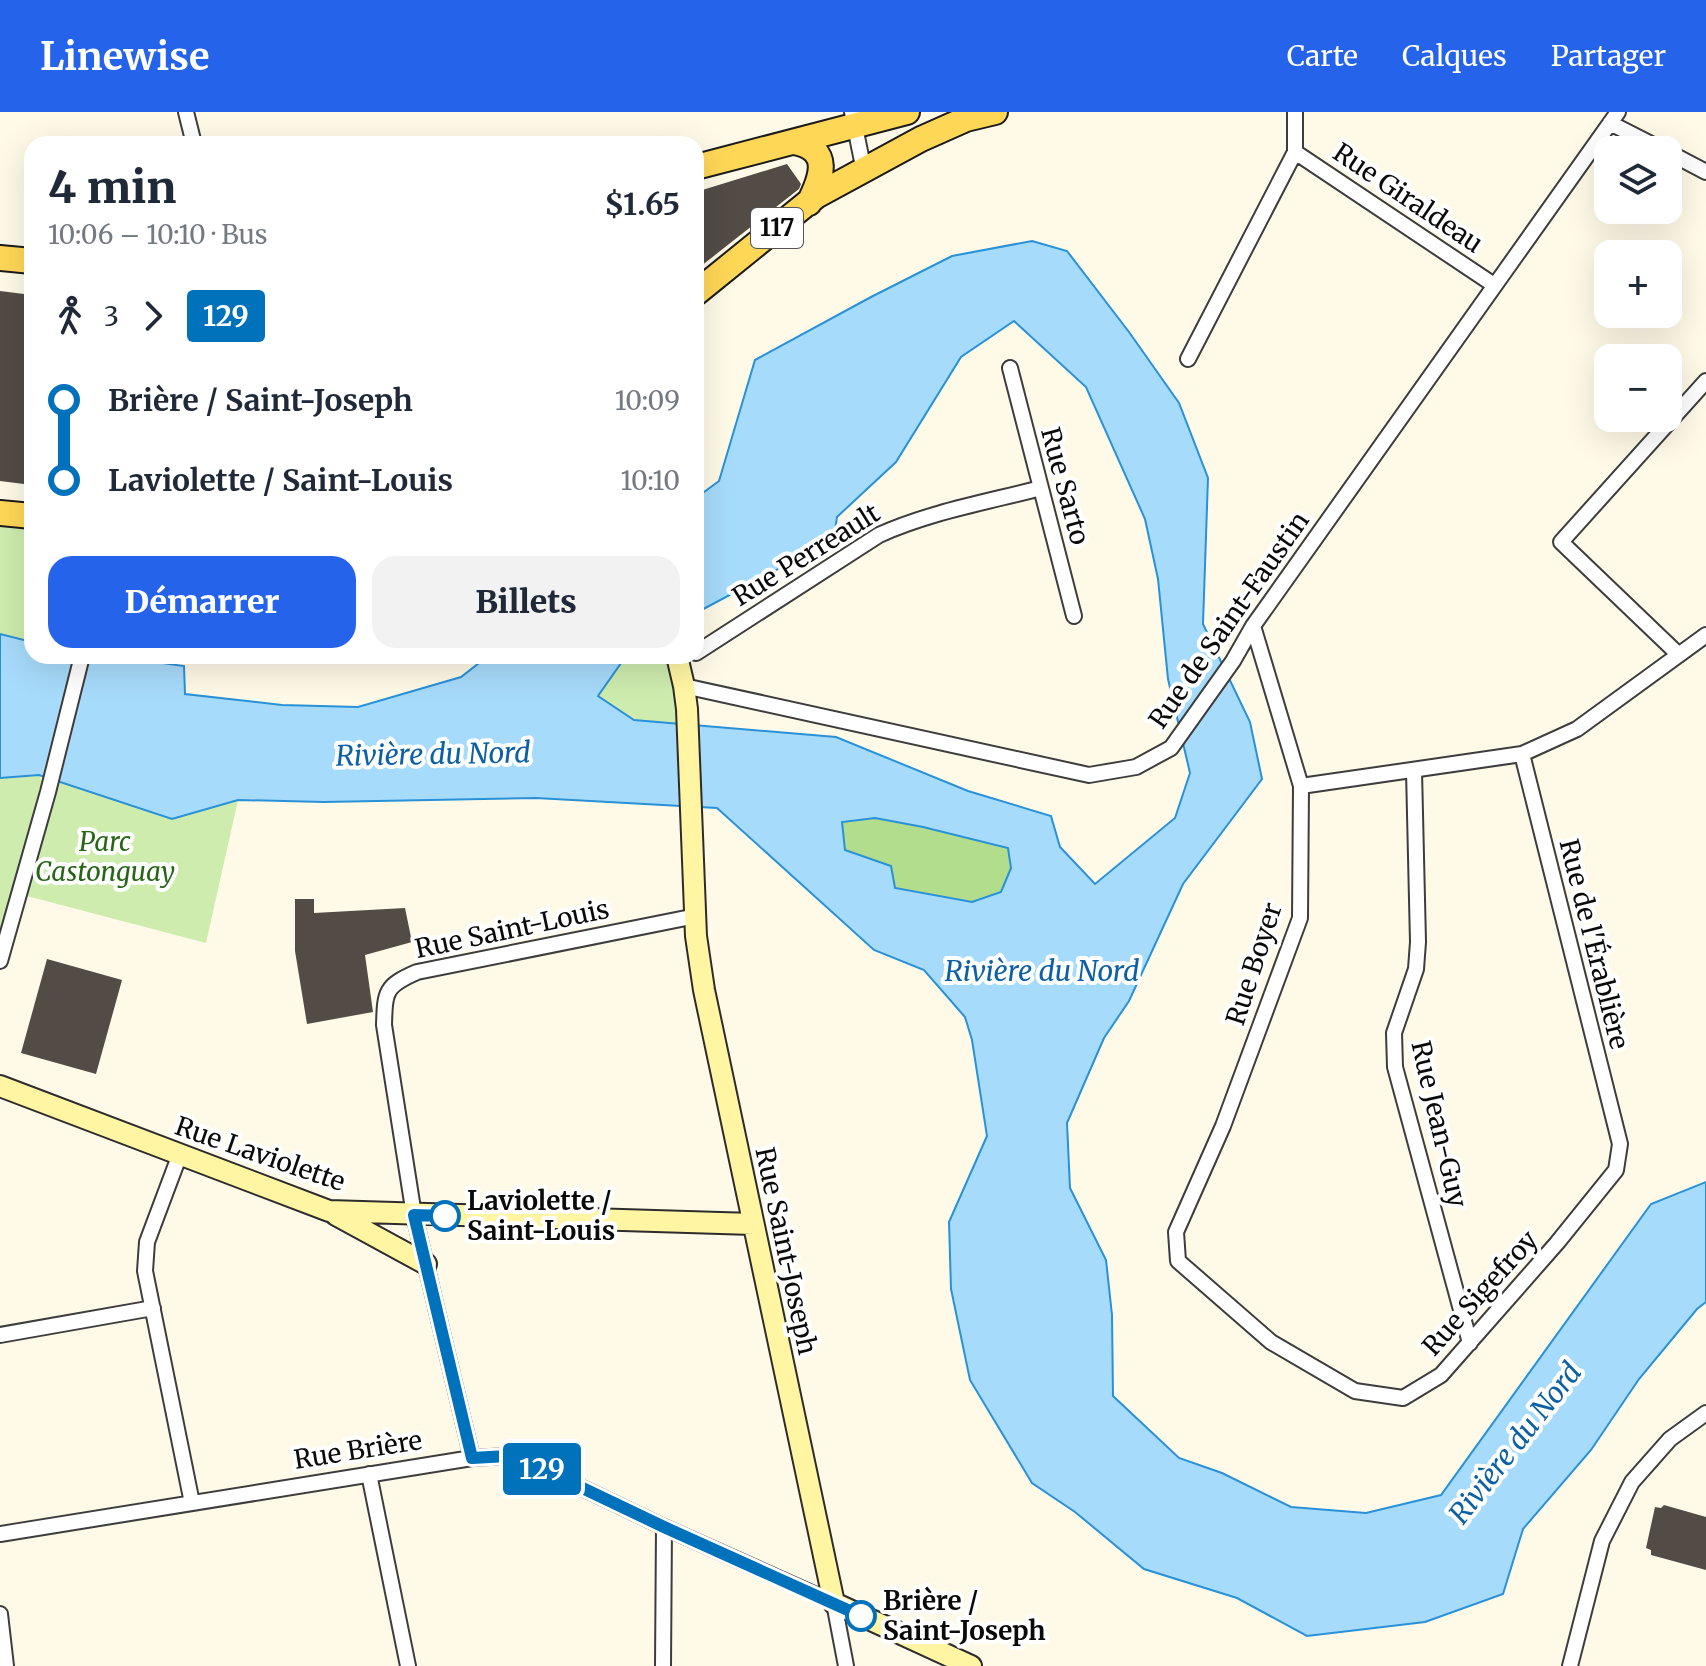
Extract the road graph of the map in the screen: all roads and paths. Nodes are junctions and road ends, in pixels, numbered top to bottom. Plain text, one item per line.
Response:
1 (186, 112) edge
2 (907, 112) edge
3 (995, 112) edge
4 (1295, 112) edge
5 (1614, 118) edge
6 (853, 119) edge
7 (192, 136) edge
8 (1642, 136) edge
9 (795, 142) junction
10 (1295, 152) junction
11 (1682, 159) edge
12 (704, 165) edge
13 (864, 171) junction
14 (1706, 172) edge
15 (809, 203) junction
16 (0, 258) edge
17 (24, 260) edge
18 (1494, 285) junction
19 (704, 287) edge
20 (1188, 359) dead end
21 (1010, 368) dead end
22 (1706, 381) edge
23 (1041, 488) junction
24 (0, 513) edge
25 (24, 515) edge
26 (1074, 616) dead end
27 (1253, 626) junction
28 (1706, 635) edge
29 (704, 646) edge
30 (1679, 655) junction
31 (80, 664) edge
32 (686, 664) edge
33 (684, 686) junction
34 (1522, 754) junction
35 (1414, 771) junction
36 (1301, 786) junction
37 (696, 916) junction
38 (0, 961) edge
39 (0, 1086) edge
40 (1620, 1144) joint
41 (180, 1154) junction
42 (329, 1211) junction
43 (414, 1215) junction
44 (753, 1224) junction
45 (1178, 1261) joint
46 (426, 1264) junction
47 (153, 1308) junction
48 (0, 1335) edge
49 (1470, 1343) junction
50 (1706, 1413) edge
51 (472, 1458) junction
52 (369, 1474) junction
53 (192, 1503) junction
54 (664, 1527) junction
55 (0, 1534) edge
56 (834, 1603) junction
57 (0, 1614) edge
58 (6, 1666) edge
59 (408, 1666) edge
60 (663, 1666) edge
61 (846, 1666) edge
62 (971, 1666) edge
63 (1570, 1666) edge

1 - 7 street
2 - 6 main road
3 - 13 main road, 117
4 - 10 street
5 - 8 street
5 - 18 street, Rue de Saint-Faustin
6 - 9 main road
6 - 13 street
9 - 12 main road
9 - 15 main road
10 - 18 street, Rue Giraldeau
10 - 20 street
11 - 14 street
13 - 15 main road, 117
15 - 19 main road, 117
16 - 17 main road
18 - 27 street, Rue de Saint-Faustin
21 - 23 street, Rue Sarto
22 - 30 street
23 - 26 street, Rue Sarto
23 - 29 street, Rue Perreault
24 - 25 main road
27 - 33 street, Rue de Saint-Faustin
27 - 36 street, Rue Boyer
28 - 30 street
30 - 34 street
31 - 38 street
32 - 33 street
33 - 37 street, Rue Saint-Joseph
34 - 35 street
34 - 40 street, Rue de l'Érablière
35 - 36 street
35 - 49 street, Rue Jean-Guy
36 - 45 street, Rue Boyer
37 - 43 street, Rue Saint-Louis
37 - 44 street, Rue Saint-Joseph
39 - 41 street, Rue Laviolette
40 - 49 street, Rue Sigefroy
41 - 42 street, Rue Laviolette
41 - 47 street
42 - 43 street, Rue Laviolette
42 - 46 street
43 - 44 street, Rue Laviolette
43 - 46 street, Rue Saint-Louis
44 - 56 street, Rue Saint-Joseph
45 - 49 street, Rue Sigefroy
46 - 51 street, Rue Saint-Louis
47 - 48 street
47 - 53 street
50 - 63 street
51 - 52 street, Rue Brière
51 - 54 street, Rue Brière
52 - 53 street, Rue Brière
52 - 59 street
53 - 55 street, Rue Brière
54 - 56 street, Rue Brière
54 - 60 street
56 - 61 street, Rue Saint-Joseph
56 - 62 street, Rue Brière
57 - 58 street

